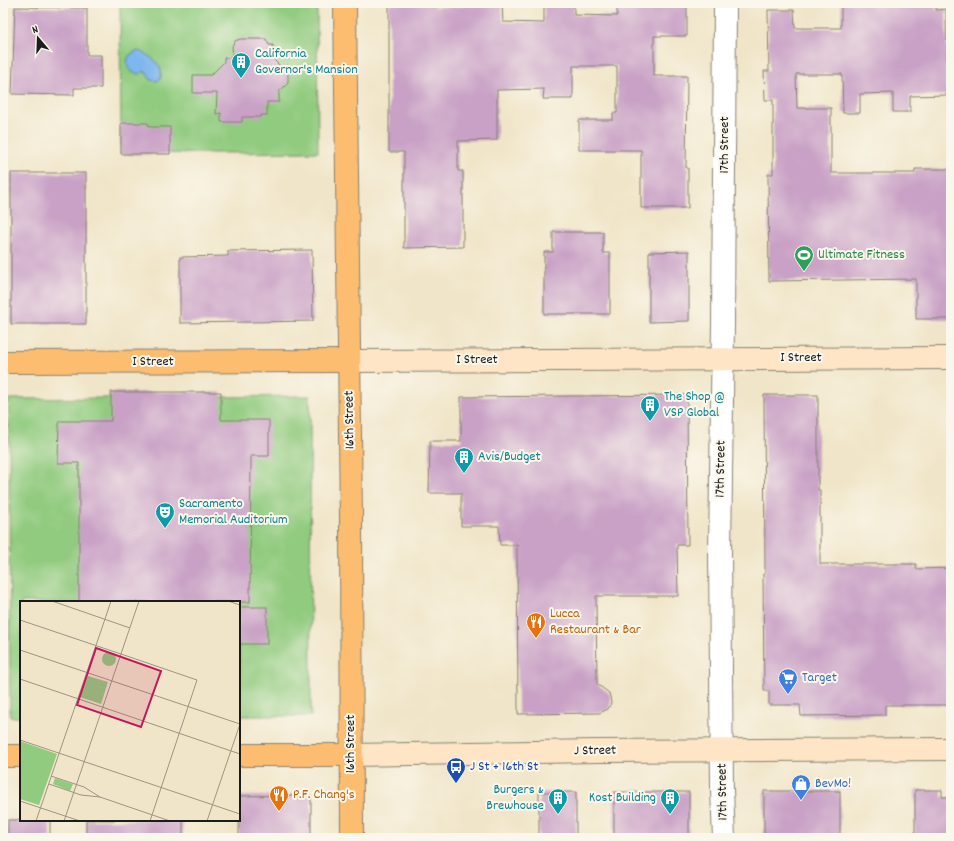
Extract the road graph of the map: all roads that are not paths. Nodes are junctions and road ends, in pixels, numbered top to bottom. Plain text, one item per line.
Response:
1 (345, 3) edge
2 (725, 3) edge
3 (951, 358) edge
4 (723, 359) junction
5 (349, 361) junction
6 (3, 362) edge
7 (951, 748) edge
8 (722, 750) junction
9 (240, 755) edge
10 (351, 755) junction
11 (3, 756) edge
12 (20, 756) edge
13 (352, 838) edge
14 (724, 838) edge

1 - 5 main road, 16th Street
2 - 4 street, 17th Street
3 - 4 main road, I Street
4 - 5 main road, I Street
4 - 8 street, 17th Street
5 - 6 main road, I Street
5 - 10 main road, 16th Street
7 - 8 main road, J Street
8 - 10 main road, J Street
8 - 14 street, 17th Street
9 - 10 main road, J Street
10 - 13 main road, 16th Street
11 - 12 main road

